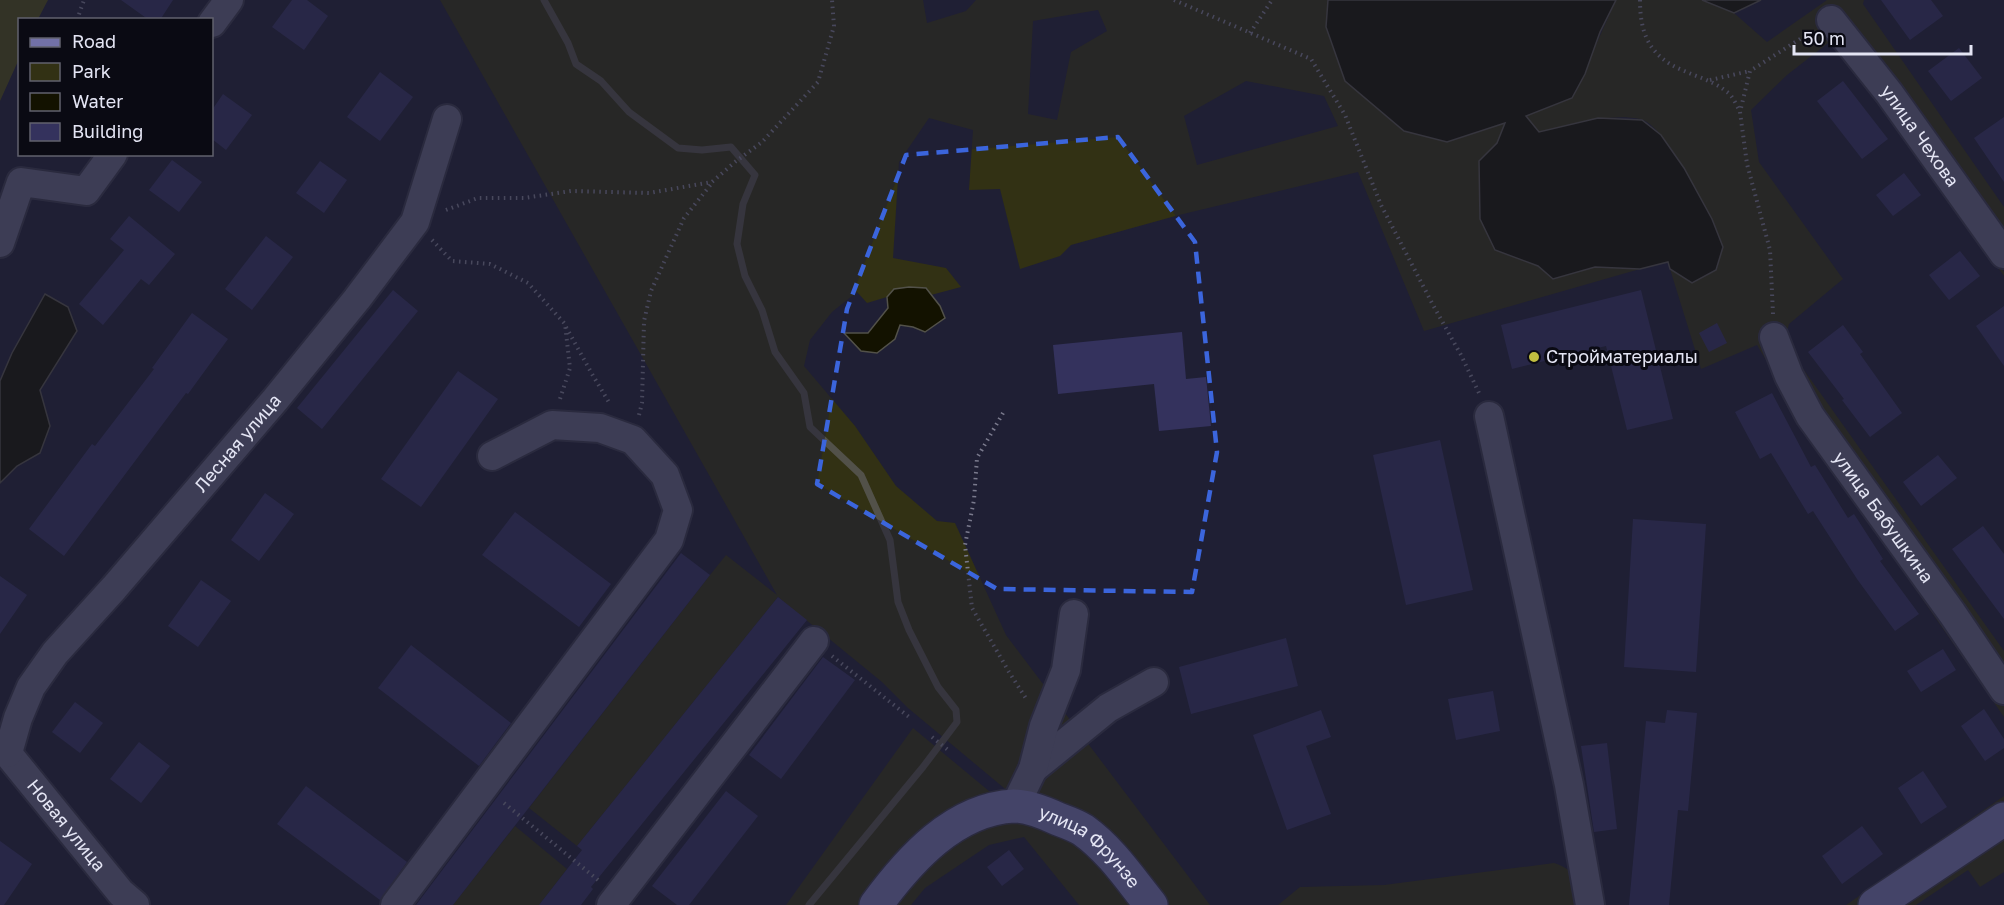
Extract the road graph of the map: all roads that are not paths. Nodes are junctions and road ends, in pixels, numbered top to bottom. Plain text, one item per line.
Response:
1 (229, 0) edge
2 (1831, 20) road end
3 (213, 22) edge
4 (447, 119) dead end
5 (112, 156) edge
6 (0, 243) edge
7 (2004, 254) edge
8 (1774, 337) road end
9 (1489, 416) road end
10 (492, 456) dead end
11 (1074, 614) dead end
12 (814, 641) road end
13 (1154, 682) dead end
14 (2004, 690) edge
15 (4, 749) edge
16 (1033, 769) junction
17 (1015, 806) junction
18 (2004, 819) edge
19 (614, 901) edge
20 (135, 905) edge
21 (394, 905) edge
22 (876, 905) edge
23 (1151, 905) edge
24 (1590, 905) edge
25 (1875, 905) edge

1 - 3 street
2 - 7 street, улица Чехова
4 - 15 street, Лесная улица
5 - 6 street
8 - 14 street, улица Бабушкина
9 - 24 street
10 - 21 street
11 - 16 street
12 - 19 street
13 - 16 street
15 - 20 street, Новая улица
16 - 17 street
17 - 22 main road
17 - 23 main road, улица Фрунзе
18 - 25 main road

